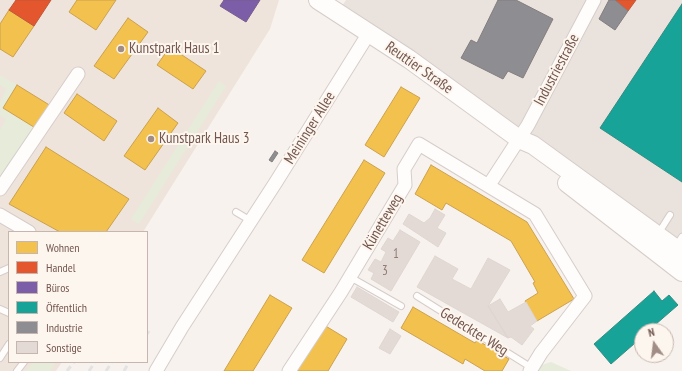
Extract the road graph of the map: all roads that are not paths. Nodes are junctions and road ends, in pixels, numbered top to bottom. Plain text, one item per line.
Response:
1 (318, 0) edge
2 (594, 0) edge
3 (369, 34) junction
4 (78, 74) dead end
5 (519, 139) junction
6 (489, 185) junction
7 (0, 189) edge
8 (236, 212) dead end
9 (0, 215) edge
10 (670, 215) dead end
11 (250, 222) junction
12 (27, 231) edge
13 (657, 235) junction
14 (680, 246) edge
15 (682, 272) edge
16 (350, 277) junction
17 (417, 296) dead end
18 (401, 306) dead end
19 (8, 346) edge
20 (0, 358) edge
21 (531, 369) edge
22 (156, 371) edge
23 (289, 371) edge

1 - 3 main road, Reuttier Straße
2 - 5 street, Industriestraße
3 - 5 main road, Reuttier Straße
3 - 11 street, Meininger Allee
4 - 7 street
5 - 6 street
5 - 13 main road, Reuttier Straße
5 - 15 main road, Reuttier Straße
6 - 16 street, Künetteweg
6 - 21 street, Gedeckter Weg
8 - 11 lane
9 - 12 street
10 - 13 lane
11 - 22 street, Meininger Allee
13 - 14 main road, Reuttier Straße
16 - 18 lane
16 - 23 street, Künetteweg
17 - 21 lane, Gedeckter Weg
19 - 20 lane

